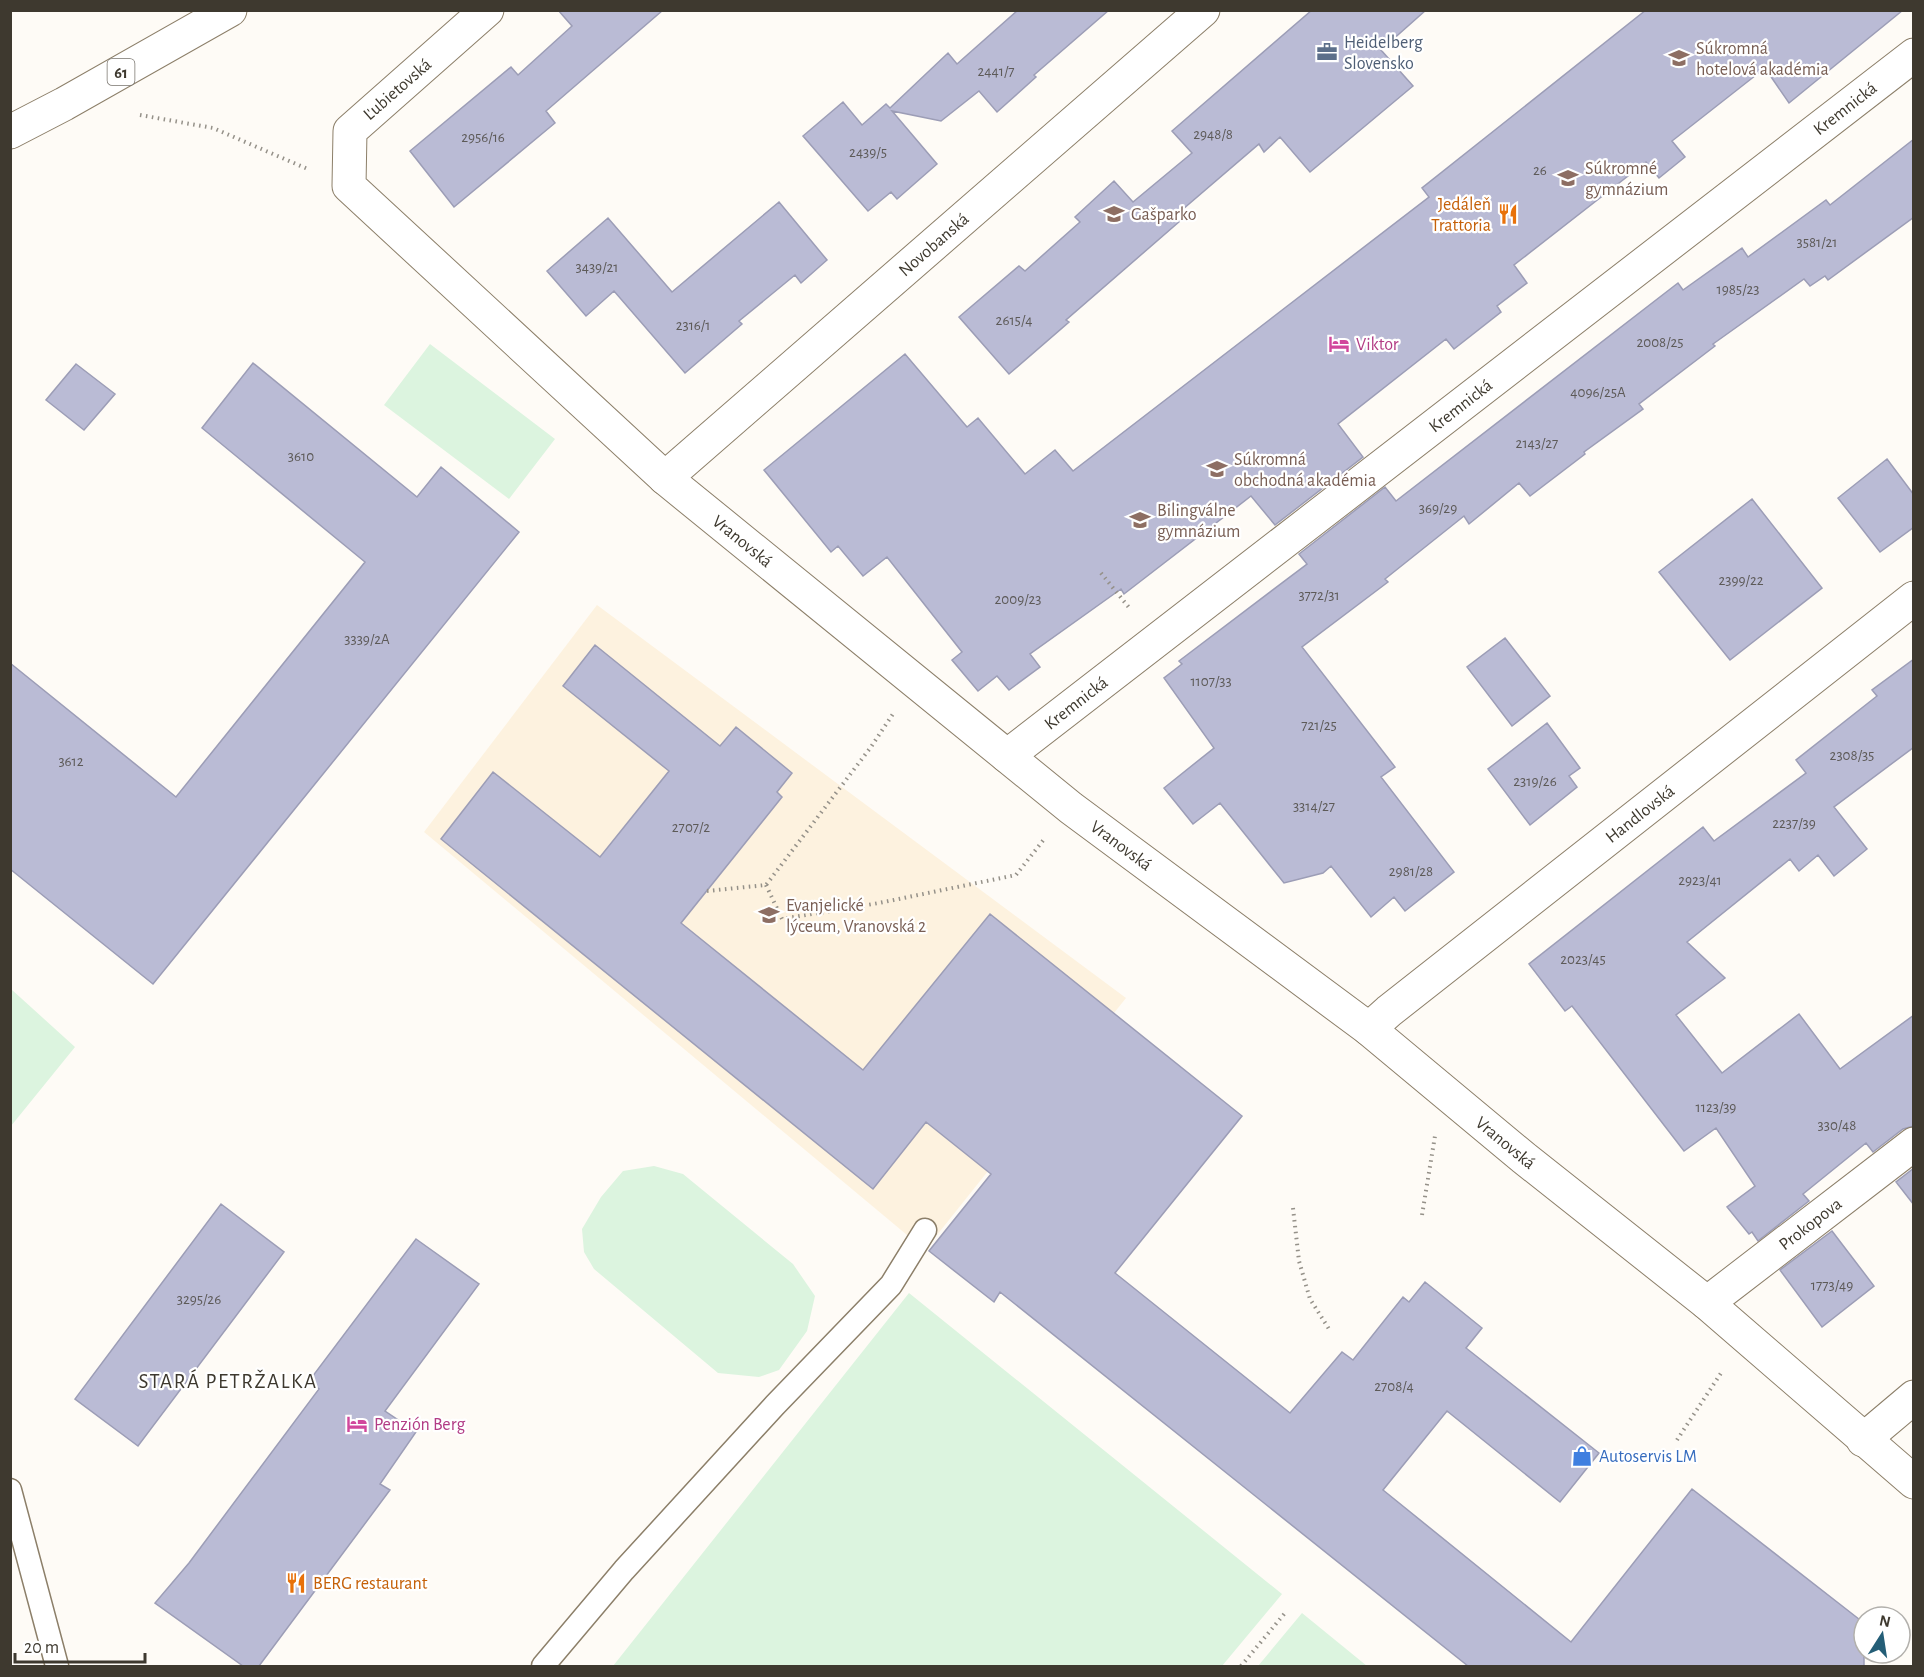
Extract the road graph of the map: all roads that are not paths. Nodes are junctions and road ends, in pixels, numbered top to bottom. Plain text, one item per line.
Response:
1 (230, 10) edge
2 (487, 10) edge
3 (1203, 10) edge
4 (1914, 55) edge
5 (10, 132) edge
6 (348, 186) joint
7 (665, 478) junction
8 (1914, 598) edge
9 (1007, 756) junction
10 (1369, 1029) junction
11 (1914, 1144) edge
12 (925, 1230) dead end
13 (1707, 1304) junction
14 (1914, 1397) edge
15 (1863, 1440) junction
16 (1914, 1482) edge
17 (10, 1490) edge
18 (57, 1666) edge
19 (543, 1666) edge

1 - 5 street, 61
2 - 6 street, Ľubietovská
3 - 7 street, Novobanská
4 - 9 street, Kremnická
6 - 7 street, Vranovská
7 - 9 street, Vranovská
8 - 10 street, Handlovská
9 - 10 street, Vranovská
10 - 13 street, Vranovská
11 - 13 street, Prokopova
12 - 19 lane
13 - 15 street, Vranovská
14 - 15 street
15 - 16 street, Vranovská
17 - 18 lane

